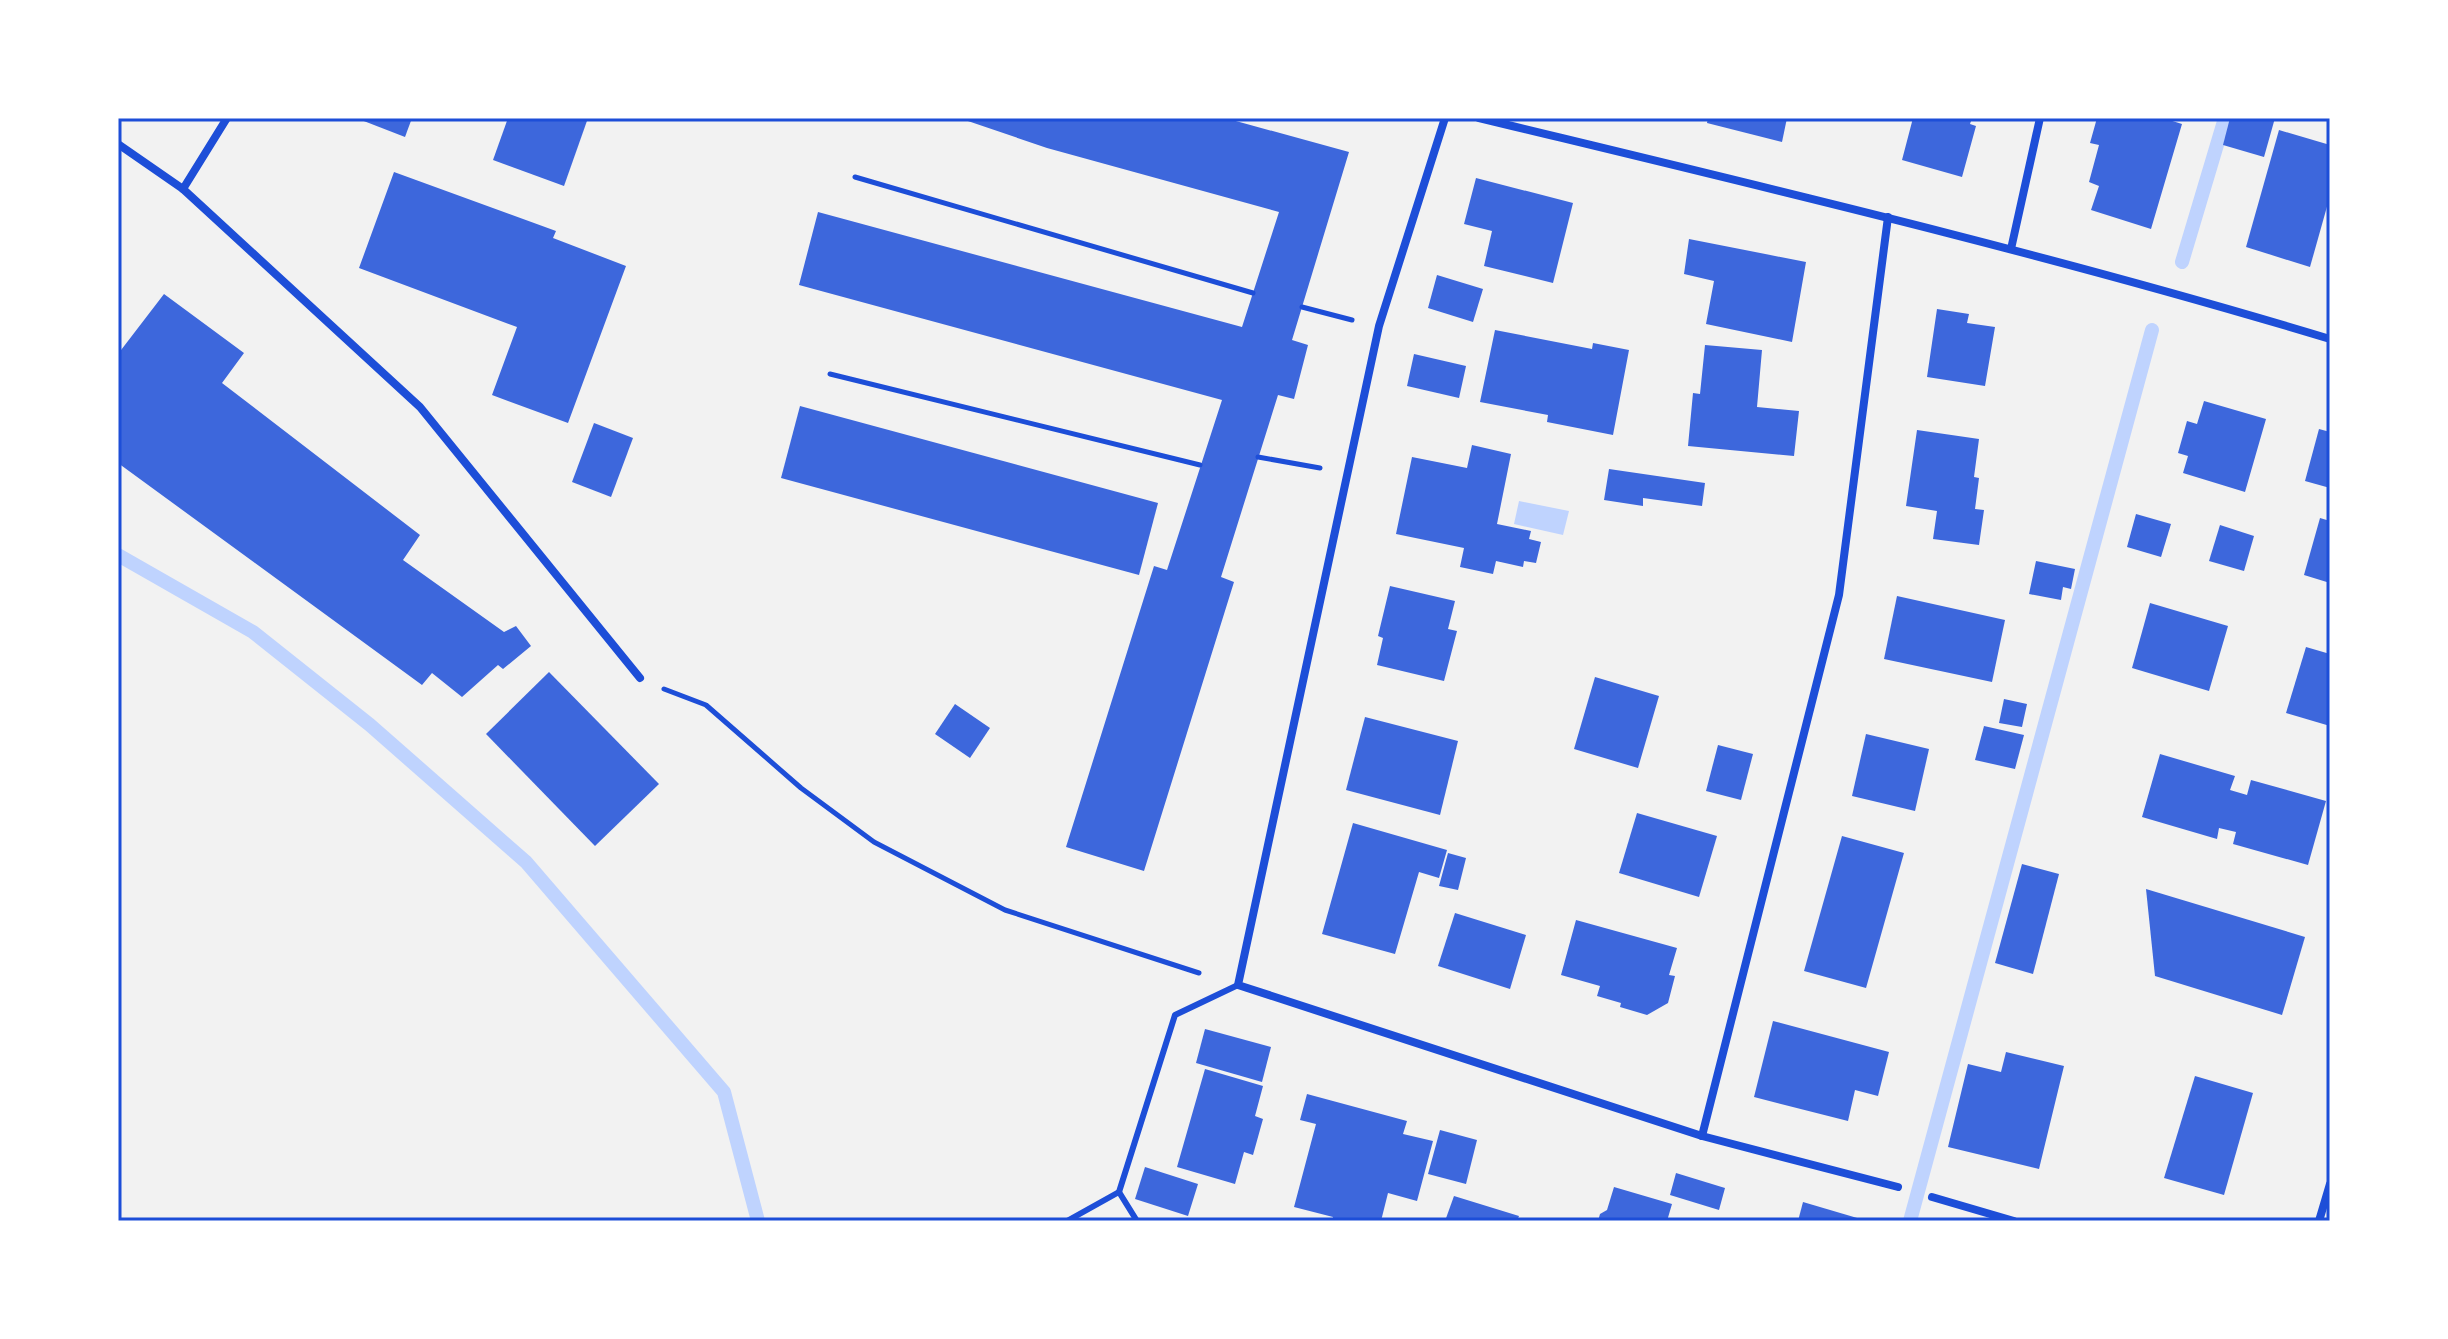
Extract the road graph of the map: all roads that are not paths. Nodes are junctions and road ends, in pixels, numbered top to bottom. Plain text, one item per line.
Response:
1 (227, 118) edge
2 (1445, 118) edge
3 (1479, 118) edge
4 (2040, 118) edge
5 (118, 144) edge
6 (183, 189) junction
7 (1888, 217) junction
8 (2011, 249) junction
9 (2330, 339) edge
10 (640, 678) dead end
11 (1238, 985) junction
12 (1702, 1136) junction
13 (2330, 1184) edge
14 (1898, 1187) dead end
15 (1119, 1192) junction
16 (1932, 1197) dead end
17 (1067, 1221) edge
18 (1137, 1221) edge
19 (2014, 1221) edge
20 (2319, 1221) edge

1 - 6 street
2 - 11 street
3 - 7 street
4 - 8 street
5 - 6 street
6 - 10 street
7 - 8 street
7 - 12 street
8 - 9 street
11 - 12 street
11 - 15 lane
12 - 14 street
13 - 20 street
15 - 17 lane
15 - 18 lane
16 - 19 street

